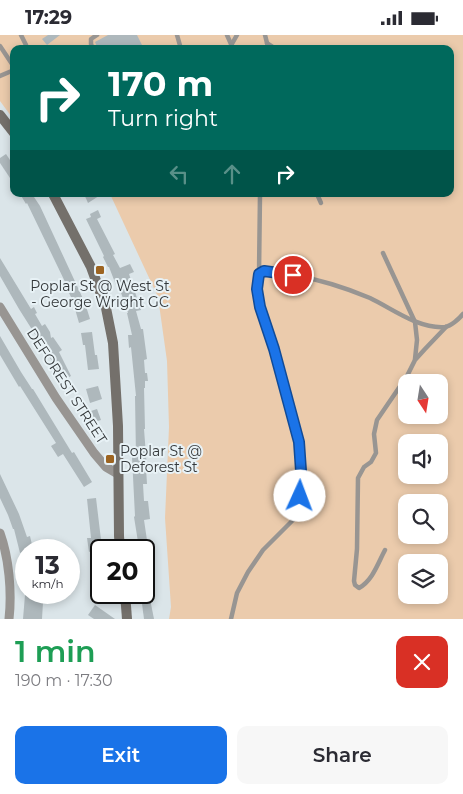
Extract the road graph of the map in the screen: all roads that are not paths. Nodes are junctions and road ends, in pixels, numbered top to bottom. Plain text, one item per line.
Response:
1 (97, 35) edge
2 (265, 35) edge
3 (266, 43) joint
4 (0, 45) edge
5 (91, 45) edge
6 (269, 45) edge
7 (10, 61) edge
8 (0, 115) edge
9 (10, 128) edge
10 (55, 197) edge
11 (260, 197) edge
12 (319, 197) edge
13 (321, 203) dead end
14 (383, 253) dead end
15 (259, 274) junction
16 (0, 307) edge
17 (463, 314) edge
18 (415, 322) junction
19 (446, 327) junction
20 (415, 360) junction
21 (118, 474) junction
22 (0, 533) edge
23 (119, 539) edge
24 (386, 550) dead end
25 (125, 604) edge
26 (9, 619) edge
27 (126, 619) edge
28 (231, 619) edge

1 - 5 lane
2 - 3 lane
3 - 6 lane
4 - 7 lane
8 - 9 street
10 - 21 street
11 - 15 lane
12 - 13 lane
14 - 18 lane
15 - 18 lane
15 - 28 lane
16 - 21 street, DEFOREST STREET
17 - 19 lane
18 - 19 lane
18 - 20 lane
19 - 20 lane
20 - 24 lane
21 - 23 street
22 - 26 street
25 - 27 street

